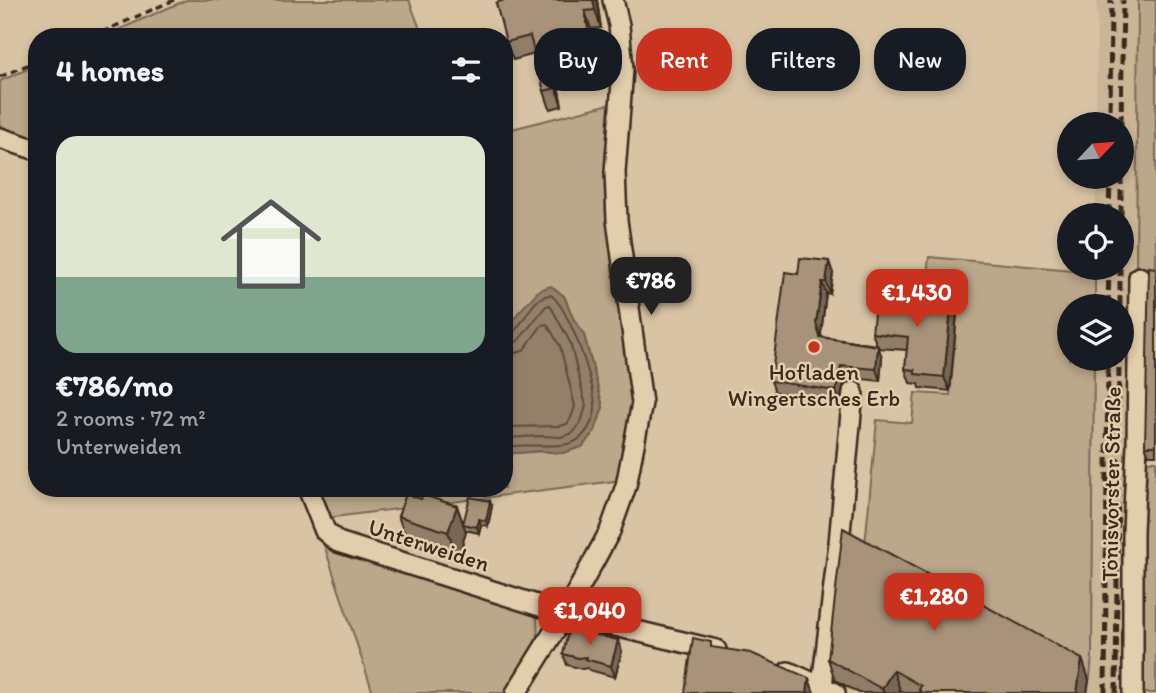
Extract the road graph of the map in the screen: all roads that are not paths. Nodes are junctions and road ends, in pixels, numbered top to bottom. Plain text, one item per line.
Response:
1 (613, 0) edge
2 (0, 138) edge
3 (28, 147) edge
4 (1139, 277) dead end
5 (853, 392) dead end
6 (312, 497) edge
7 (565, 614) junction
8 (728, 653) edge
9 (766, 664) edge
10 (829, 690) edge
11 (516, 693) edge
12 (1133, 693) edge

1 - 7 street
2 - 3 street
4 - 12 street, Tönisvorster Straße
5 - 10 street
6 - 7 street, Unterweiden
7 - 8 street, Unterweiden
7 - 11 street
9 - 10 street

